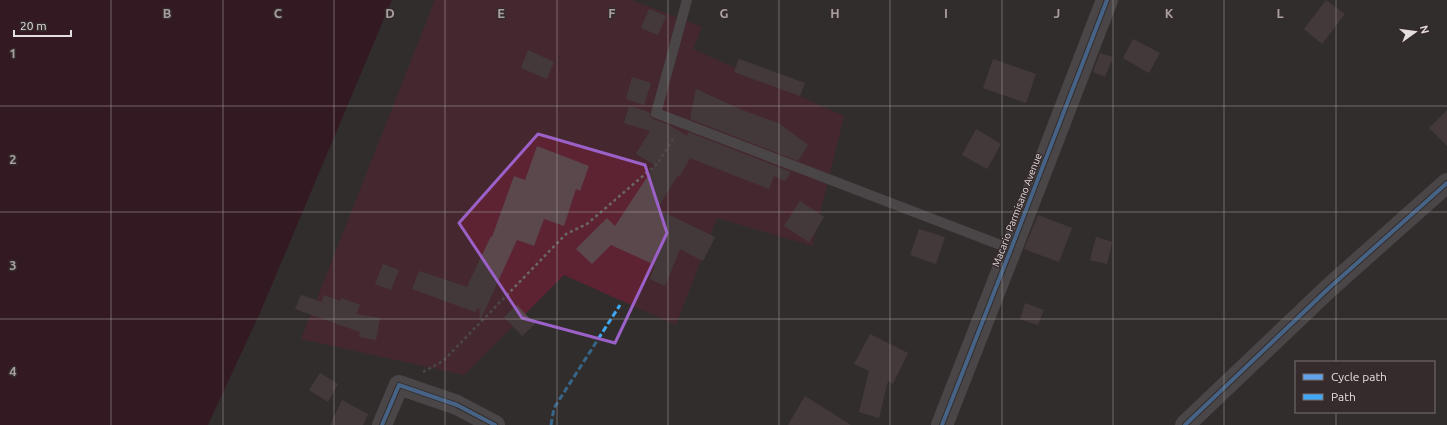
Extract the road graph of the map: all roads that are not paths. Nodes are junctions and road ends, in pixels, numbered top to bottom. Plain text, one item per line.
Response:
1 (687, 0) edge
2 (1106, 0) edge
3 (1447, 183) edge
4 (1011, 249) junction
5 (382, 425) edge
6 (495, 425) edge
7 (942, 425) edge
8 (1185, 425) edge

1 - 4 lane
2 - 4 street, Macario Parmisano Avenue
3 - 8 street
4 - 7 street, Macario Parmisano Avenue
5 - 6 street

